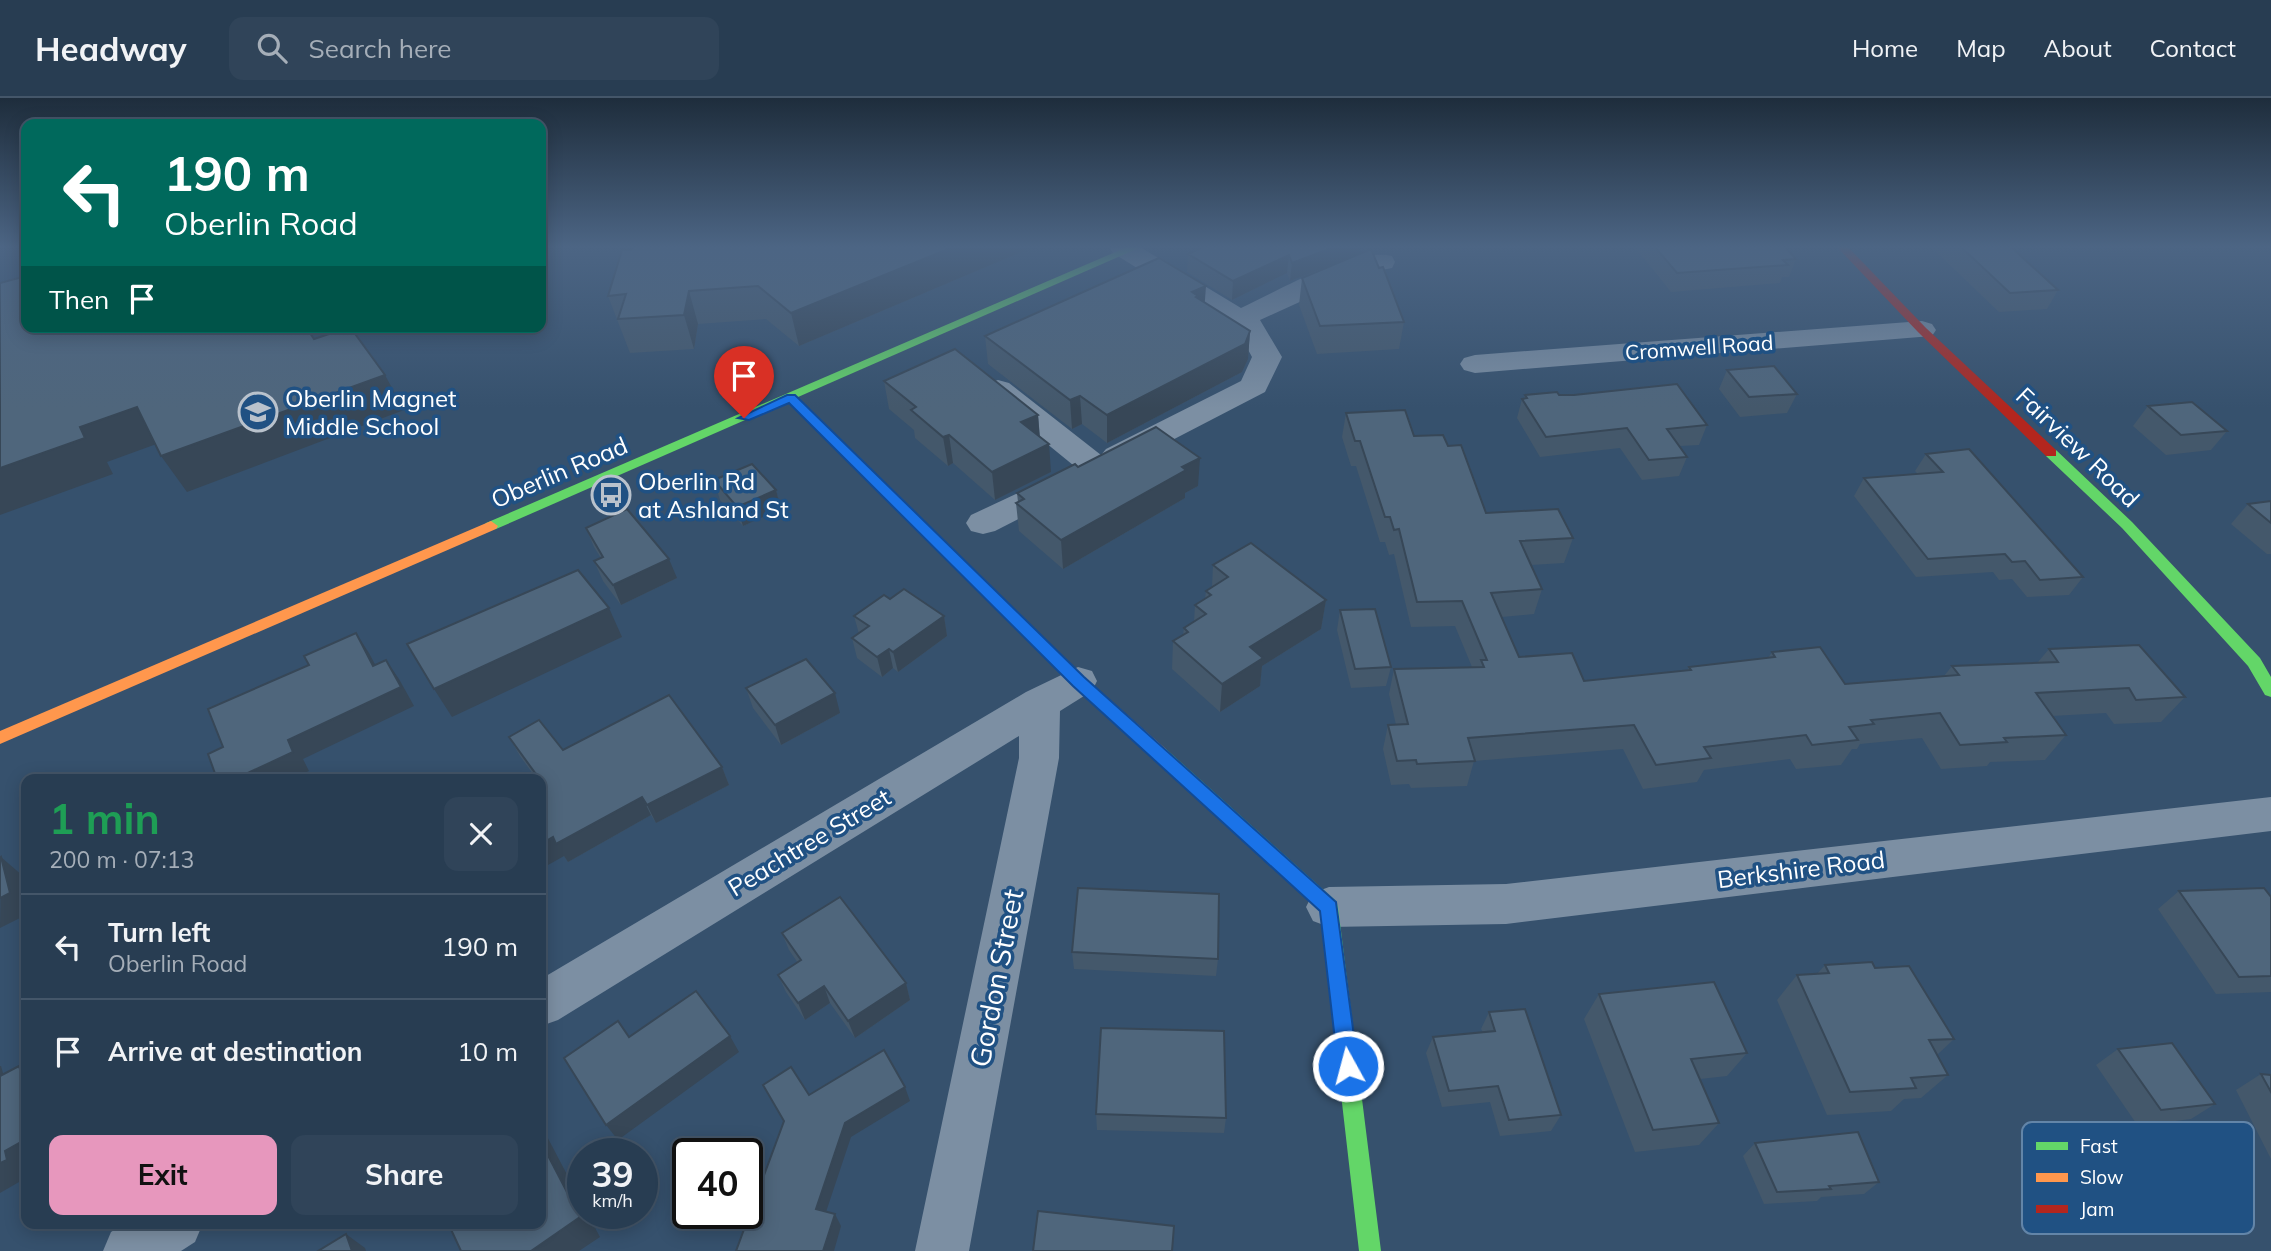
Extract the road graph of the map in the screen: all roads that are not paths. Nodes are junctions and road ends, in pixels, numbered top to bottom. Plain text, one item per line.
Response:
1 (1009, 301) edge
2 (1211, 301) edge
3 (1280, 301) edge
4 (1894, 301) edge
5 (1240, 319) junction
6 (1922, 330) junction
7 (1475, 363) dead end
8 (971, 369) edge
9 (791, 398) junction
10 (1096, 467) junction
11 (983, 523) dead end
12 (2271, 691) edge
13 (1059, 692) junction
14 (0, 738) edge
15 (2271, 814) edge
16 (1329, 908) junction
17 (546, 1001) edge
18 (166, 1229) edge
19 (130, 1251) edge
20 (942, 1251) edge
21 (1370, 1251) edge

1 - 9 street, Oberlin Road
2 - 5 street
3 - 5 street
4 - 6 street, Fairview Road
5 - 10 street
6 - 7 street, Cromwell Road
6 - 12 street, Fairview Road
8 - 10 street
9 - 13 street
9 - 14 street, Oberlin Road
10 - 11 street
13 - 16 street
13 - 17 street, Peachtree Street
13 - 20 street, Gordon Street
15 - 16 street, Berkshire Road
16 - 21 street
18 - 19 street

